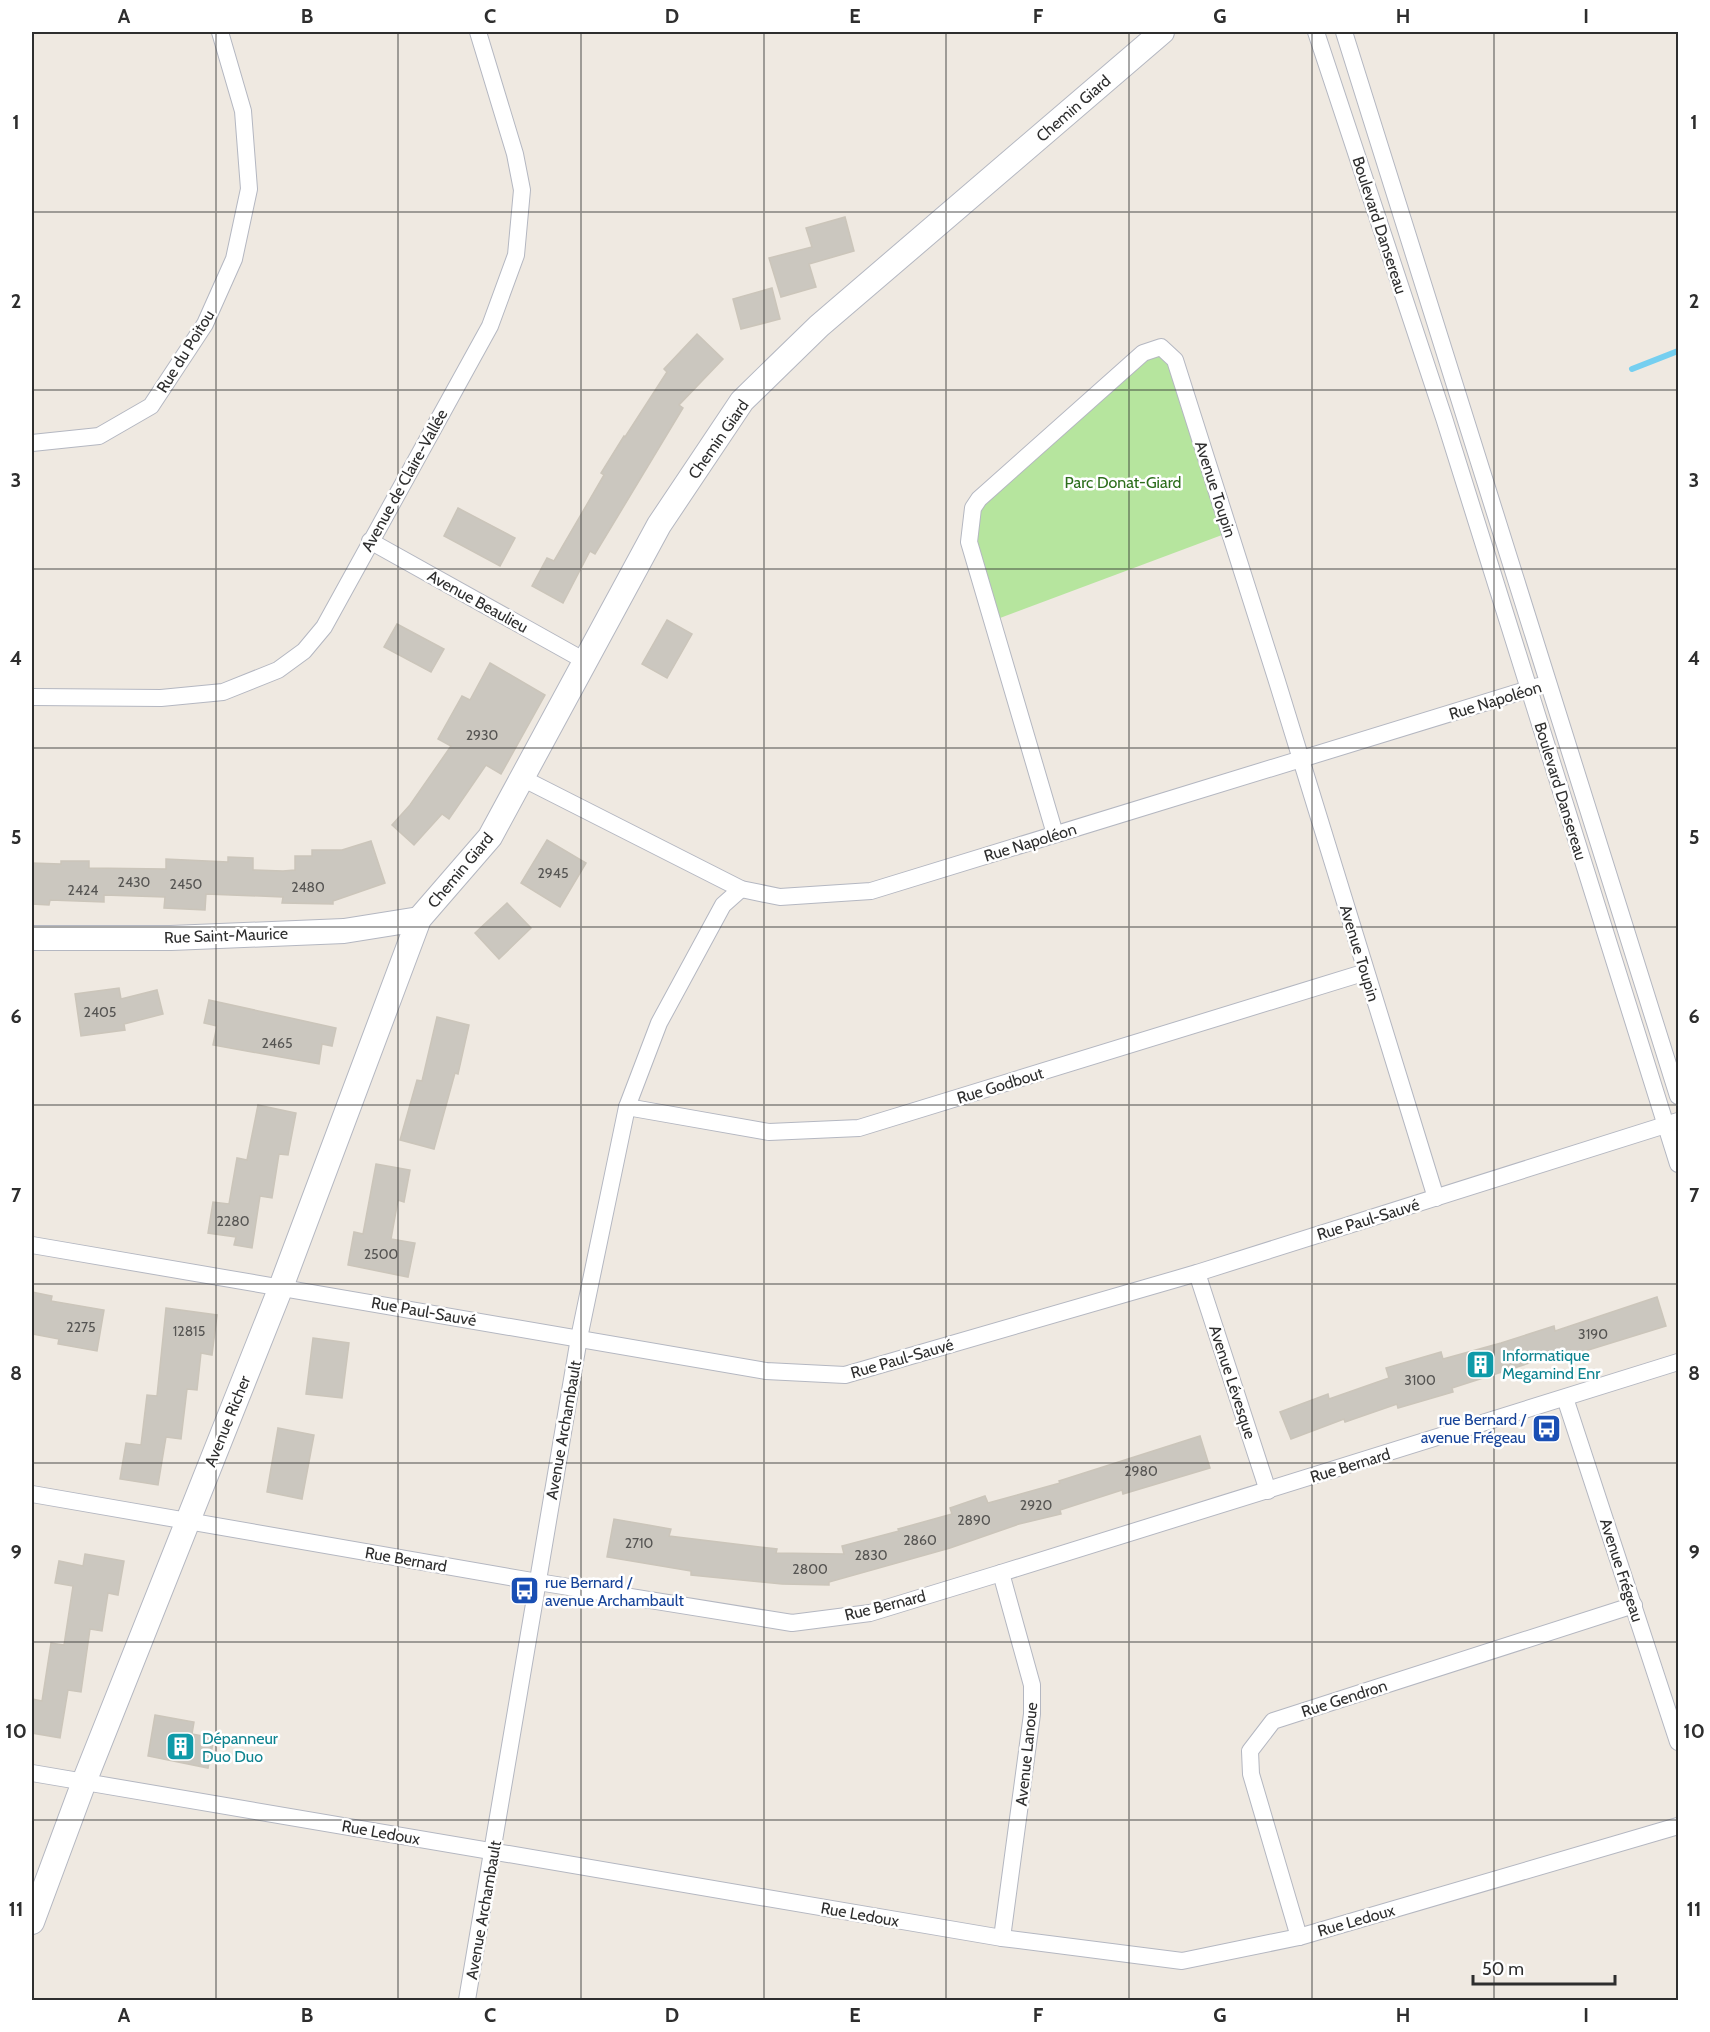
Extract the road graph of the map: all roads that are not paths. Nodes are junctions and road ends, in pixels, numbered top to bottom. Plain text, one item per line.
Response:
1 (220, 32) edge
2 (478, 32) edge
3 (1162, 32) edge
4 (1316, 32) edge
5 (1344, 32) edge
6 (1463, 411) junction
7 (1444, 418) junction
8 (32, 443) edge
9 (370, 541) junction
10 (585, 661) junction
11 (1549, 684) junction
12 (1529, 689) junction
13 (32, 697) edge
14 (1300, 759) junction
15 (522, 778) junction
16 (1056, 834) junction
17 (1603, 855) junction
18 (1583, 860) junction
19 (741, 889) junction
20 (419, 919) junction
21 (32, 938) edge
22 (1366, 972) junction
23 (1678, 1096) edge
24 (627, 1107) junction
25 (1672, 1123) edge
26 (1678, 1164) edge
27 (1436, 1198) junction
28 (32, 1245) edge
29 (1197, 1273) junction
30 (281, 1287) junction
31 (579, 1338) junction
32 (1678, 1362) edge
33 (1565, 1398) junction
34 (1268, 1491) junction
35 (32, 1494) edge
36 (188, 1521) junction
37 (1001, 1574) junction
38 (538, 1582) junction
39 (1634, 1605) junction
40 (1678, 1742) edge
41 (32, 1773) edge
42 (84, 1782) junction
43 (1678, 1826) edge
44 (493, 1851) junction
45 (32, 1922) edge
46 (1299, 1937) junction
47 (1002, 1938) junction
48 (467, 2001) edge

1 - 8 street, Rue du Poitou
2 - 9 street, Avenue de Claire-Vallée
3 - 10 street, Chemin Giard
4 - 7 street, Boulevard Dansereau
5 - 6 street, Boulevard Dansereau
6 - 7 street
6 - 11 street, Boulevard Dansereau
7 - 12 street, Boulevard Dansereau
9 - 10 street, Avenue Beaulieu
9 - 13 street, Avenue de Claire-Vallée
10 - 15 street, Chemin Giard
11 - 12 street, Rue Napoléon
11 - 17 street, Boulevard Dansereau
12 - 14 street, Rue Napoléon
12 - 18 street, Boulevard Dansereau
14 - 16 street, Rue Napoléon
14 - 16 street, Avenue Toupin
14 - 22 street, Avenue Toupin
15 - 19 street, Rue Napoléon
15 - 20 street, Chemin Giard
16 - 19 street, Rue Napoléon
17 - 18 street
17 - 23 street, Boulevard Dansereau
18 - 25 street, Boulevard Dansereau
19 - 24 street, Avenue Archambault
20 - 21 street, Rue Saint-Maurice
20 - 30 street, Avenue Richer
22 - 24 street, Rue Godbout
22 - 27 street, Avenue Toupin
24 - 31 street, Avenue Archambault
25 - 26 street, Boulevard Dansereau
25 - 27 street, Rue Paul-Sauvé
27 - 29 street, Rue Paul-Sauvé
28 - 30 street, Rue Paul-Sauvé
29 - 31 street, Rue Paul-Sauvé
29 - 34 street, Avenue Lévesque
30 - 31 street, Rue Paul-Sauvé
30 - 36 street, Avenue Richer
31 - 38 street, Avenue Archambault
32 - 33 street, Rue Bernard
33 - 34 street, Rue Bernard
33 - 39 street, Avenue Frégeau
34 - 37 street, Rue Bernard
35 - 36 street, Rue Bernard
36 - 38 street, Rue Bernard
36 - 42 street, Avenue Richer
37 - 38 street, Rue Bernard
37 - 47 street, Avenue Lanoue
38 - 44 street, Avenue Archambault
39 - 40 street, Avenue Frégeau
39 - 46 street, Rue Gendron
41 - 42 street, Rue Ledoux
42 - 44 street, Rue Ledoux
42 - 45 street, Avenue Richer
43 - 46 street, Rue Ledoux
44 - 47 street, Rue Ledoux
44 - 48 street, Avenue Archambault
46 - 47 street, Rue Ledoux

